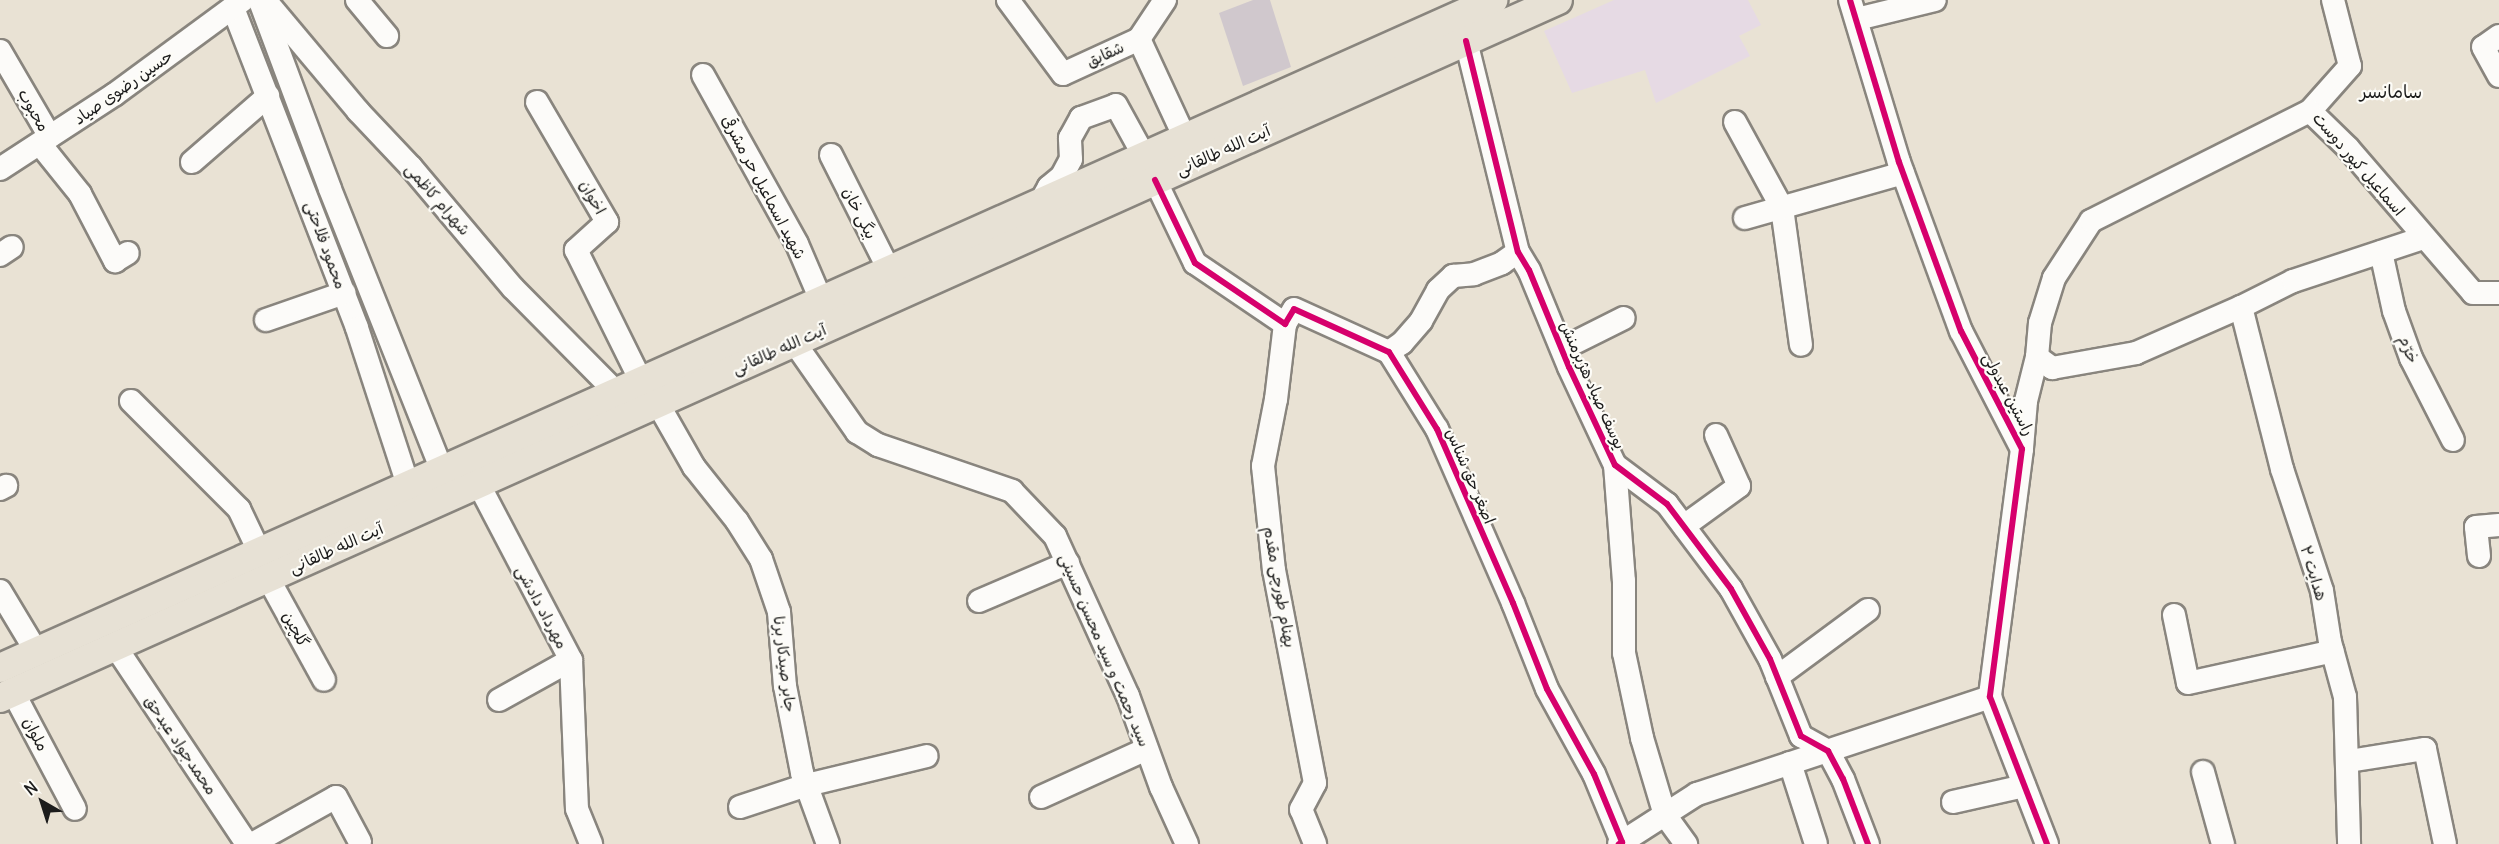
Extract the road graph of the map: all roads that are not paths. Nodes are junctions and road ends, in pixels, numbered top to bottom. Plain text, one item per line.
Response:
1 (260, 0) edge
2 (265, 0) edge
3 (357, 0) edge
4 (1008, 0) edge
5 (1165, 0) edge
6 (1492, 0) edge
7 (1558, 0) edge
8 (1935, 0) edge
9 (2333, 0) edge
10 (238, 4) edge
11 (1854, 9) edge
12 (387, 36) dead end
13 (2499, 36) edge
14 (1139, 39) junction
15 (1466, 41) junction
16 (0, 51) edge
17 (703, 75) dead end
18 (2499, 76) edge
19 (268, 96) junction
20 (537, 102) dead end
21 (2310, 111) junction
22 (1735, 122) dead end
23 (45, 140) junction
24 (1191, 150) junction
25 (831, 155) dead end
26 (192, 162) dead end
27 (1150, 168) junction
28 (0, 169) edge
29 (1903, 173) junction
30 (330, 189) junction
31 (310, 202) junction
32 (1040, 202) junction
33 (1782, 208) junction
34 (1745, 218) dead end
35 (2423, 238) junction
36 (1518, 252) junction
37 (2381, 252) junction
38 (128, 253) dead end
39 (889, 270) junction
40 (344, 293) junction
41 (2499, 294) edge
42 (821, 300) junction
43 (2241, 307) junction
44 (380, 317) junction
45 (1624, 318) dead end
46 (267, 320) dead end
47 (1285, 324) junction
48 (357, 327) junction
49 (794, 342) junction
50 (1801, 345) dead end
51 (1562, 349) junction
52 (1389, 352) junction
53 (2037, 357) junction
54 (629, 387) junction
55 (131, 401) dead end
56 (658, 404) junction
57 (1716, 435) dead end
58 (2452, 440) dead end
59 (2022, 449) junction
60 (1615, 465) junction
61 (442, 470) junction
62 (478, 483) junction
63 (408, 485) junction
64 (452, 496) junction
65 (2499, 525) edge
66 (1684, 526) junction
67 (259, 551) junction
68 (2479, 556) dead end
69 (1068, 563) junction
70 (268, 578) junction
71 (0, 591) edge
72 (979, 601) dead end
73 (1868, 610) dead end
74 (2174, 615) dead end
75 (115, 646) junction
76 (36, 651) junction
77 (2333, 651) junction
78 (571, 660) junction
79 (1777, 677) junction
80 (324, 680) dead end
81 (4, 686) edge
82 (1990, 697) junction
83 (499, 700) dead end
84 (1148, 749) junction
85 (1828, 751) junction
86 (927, 756) dead end
87 (2349, 761) junction
88 (1790, 763) junction
89 (2203, 772) dead end
90 (807, 785) junction
91 (2024, 786) junction
92 (1041, 797) dead end
93 (1953, 802) dead end
94 (740, 807) dead end
95 (75, 809) dead end
96 (1665, 815) junction
97 (360, 842) dead end
98 (1627, 842) edge
99 (247, 844) edge
100 (252, 844) edge
101 (591, 844) edge
102 (828, 844) edge
103 (1187, 844) edge
104 (1315, 844) edge
105 (1686, 844) edge
106 (1816, 844) edge
107 (1868, 844) edge
108 (2047, 844) edge
109 (2223, 844) edge
110 (2349, 844) edge
111 (2445, 844) edge

1 - 30 street, محمود فلاحتی
2 - 54 street, شهرام کاظمی
3 - 12 street
4 - 14 street, شقایق
5 - 14 street
6 - 24 main road, آیت الله طالقانی
7 - 15 main road, آیت الله طالقانی
8 - 11 street
9 - 21 street, اسماعیل کپور دوست
10 - 19 street, محمود فلاحتی
10 - 23 street, حسین رضوی صیاد
11 - 29 street, راستین عبدولی
13 - 18 street
14 - 24 street, شقایق
15 - 24 main road, آیت الله طالقانی
15 - 36 street, یوسف صیاد هژبرمنش
16 - 23 street, محبوب
17 - 42 street, شهید اسماعیل حر مشرقی
19 - 26 street
19 - 31 street, محمود فلاحتی
20 - 54 street, اخوان
21 - 35 street, اسماعیل کپور دوست
21 - 53 street, راستین عبدولی
22 - 33 street
23 - 28 street, حسین رضوی صیاد
23 - 38 street, محبوب
24 - 27 main road, آیت الله طالقانی
25 - 39 street, بیگی خان
27 - 32 main road, آیت الله طالقانی
27 - 32 street
27 - 47 street
27 - 49 main road, آیت الله طالقانی
29 - 33 street
29 - 59 street, راستین عبدولی
30 - 31 street
30 - 44 street, محمود فلاحتی
31 - 40 street, محمود فلاحتی
32 - 39 main road, آیت الله طالقانی
33 - 34 street
33 - 50 street
35 - 37 street
35 - 41 street, اسماعیل کپور دوست
36 - 51 street, یوسف صیاد هژبرمنش
36 - 52 street
37 - 43 street
37 - 58 street, خرّم
39 - 42 main road, آیت الله طالقانی
40 - 46 street
40 - 48 street, محمود فلاحتی
42 - 54 main road, آیت الله طالقانی
43 - 53 street
43 - 77 street, هدایت ۲
44 - 48 street
44 - 61 street, محمود فلاحتی
45 - 51 street
47 - 52 street
47 - 104 street, بهنام طورچی مقدم
48 - 63 street, محمود فلاحتی
49 - 56 main road, آیت الله طالقانی
49 - 69 street, سید رحمت و سید محسن حسینی
51 - 60 street, یوسف صیاد هژبرمنش
52 - 98 street, اصغر حق شناس
53 - 59 street, راستین عبدولی
54 - 61 main road, آیت الله طالقانی
55 - 67 street
56 - 62 main road, آیت الله طالقانی
56 - 90 street, جابر صیدکار برنا
57 - 66 street
59 - 82 street, راستین عبدولی
60 - 66 street, یوسف صیاد هژبرمنش
60 - 96 street
61 - 63 main road, آیت الله طالقانی
61 - 64 main road
62 - 64 main road, آیت الله طالقانی
62 - 78 street, مهرداد دادشی
63 - 67 main road, آیت الله طالقانی
64 - 70 main road, آیت الله طالقانی
65 - 68 street
66 - 79 street, یوسف صیاد هژبرمنش
67 - 76 main road, آیت الله طالقانی
69 - 72 street
69 - 84 street, سید رحمت و سید محسن حسینی
70 - 75 main road, آیت الله طالقانی
70 - 80 street, گلچین
71 - 76 street
73 - 79 street
74 - 77 street
75 - 81 main road, آیت الله طالقانی
75 - 99 street, محمدجواد عبدحق
76 - 81 main road, آیت الله طالقانی
77 - 87 street, هدایت ۲
78 - 83 street
78 - 101 street, مهرداد دادشی
79 - 85 street, یوسف صیاد هژبرمنش
81 - 95 street, ملوان
82 - 85 street
82 - 91 street, راستین عبدولی
84 - 92 street
84 - 103 street, سید رحمت و سید محسن حسینی
85 - 88 street
85 - 107 street
86 - 90 street
87 - 110 street, هدایت ۲
87 - 111 street
88 - 96 street
88 - 106 street
89 - 109 street
90 - 94 street
90 - 102 street, جابر صیدکار برنا
91 - 93 street
91 - 108 street, راستین عبدولی
96 - 98 street
96 - 105 street
97 - 100 street

